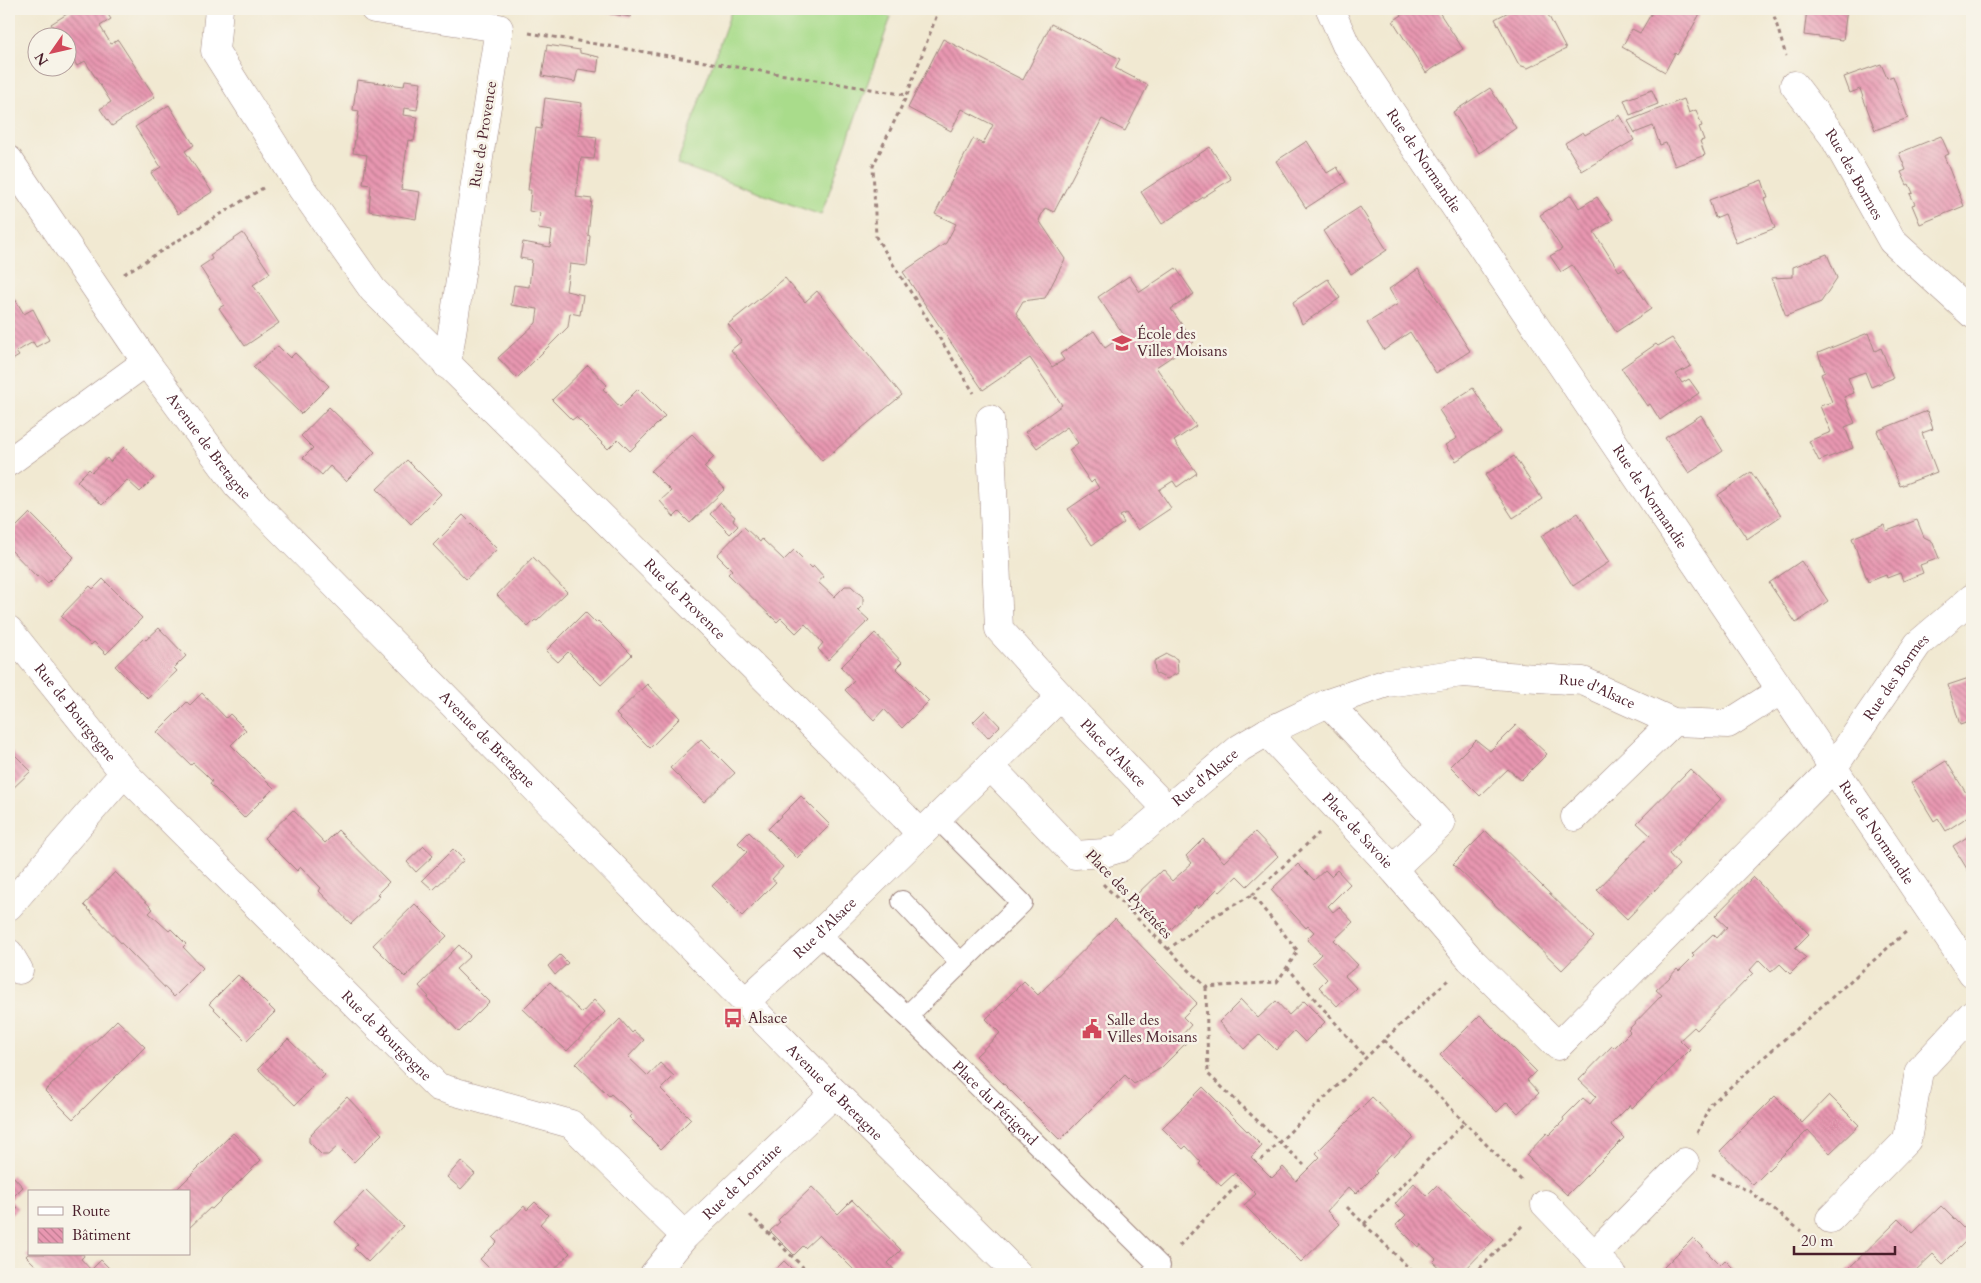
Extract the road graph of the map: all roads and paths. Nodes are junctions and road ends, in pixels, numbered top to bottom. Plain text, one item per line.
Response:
1 (219, 9) edge
2 (374, 9) edge
3 (939, 9) edge
4 (1772, 9) edge
5 (1333, 11) edge
6 (499, 28) junction
7 (1794, 85) joint
8 (907, 95) junction
9 (9, 160) edge
10 (292, 170) junction
11 (98, 291) junction
12 (1972, 314) edge
13 (146, 362) junction
14 (447, 365) junction
15 (990, 419) joint
16 (9, 462) edge
17 (1972, 598) edge
18 (9, 630) edge
19 (1780, 691) junction
20 (1060, 697) junction
21 (1328, 703) junction
22 (1674, 722) junction
23 (1267, 732) junction
24 (990, 766) junction
25 (1833, 768) junction
26 (124, 773) junction
27 (1167, 809) junction
28 (1341, 813) junction
29 (1575, 817) dead end
30 (929, 826) junction
31 (1075, 855) junction
32 (1393, 869) junction
33 (1252, 895) junction
34 (902, 901) dead end
35 (9, 906) edge
36 (1930, 910) junction
37 (819, 934) junction
38 (1167, 950) junction
39 (1470, 959) junction
40 (960, 963) junction
41 (1287, 967) junction
42 (1972, 973) edge
43 (1206, 987) junction
44 (745, 1002) junction
45 (1972, 1014) edge
46 (906, 1016) junction
47 (1384, 1040) junction
48 (1366, 1058) junction
49 (835, 1093) junction
50 (1465, 1122) junction
51 (1279, 1141) junction
52 (1261, 1160) dead end
53 (1684, 1162) junction
54 (1304, 1165) dead end
55 (1240, 1182) dead end
56 (728, 1194) junction
57 (1545, 1204) junction
58 (1347, 1207) dead end
59 (1830, 1219) joint
60 (1364, 1224) junction
61 (685, 1236) junction
62 (1603, 1265) edge
63 (1156, 1270) edge
64 (654, 1274) edge
65 (810, 1274) edge
66 (1018, 1274) edge
67 (1415, 1274) edge
68 (1474, 1274) edge

1 - 10 street, Rue de Provence
2 - 6 street
3 - 8 path
4 - 7 path
5 - 19 street, Rue de Normandie
6 - 8 path
6 - 14 street, Rue de Provence
7 - 12 street, Rue des Bormes
8 - 15 path
9 - 11 street, Avenue de Bretagne
10 - 11 path
10 - 14 street, Rue de Provence
11 - 13 street, Avenue de Bretagne
13 - 16 street
13 - 44 street, Avenue de Bretagne
14 - 30 street, Rue de Provence
15 - 20 street, Place d'Alsace
17 - 25 street, Rue des Bormes
18 - 26 street, Rue de Bourgogne
19 - 22 street, Rue d'Alsace
19 - 25 street, Rue de Normandie
20 - 24 street
20 - 27 street, Place d'Alsace
21 - 22 street, Rue d'Alsace
21 - 23 street, Rue d'Alsace
21 - 32 street, Place de Savoie
22 - 29 street
23 - 27 street, Rue d'Alsace
23 - 28 street, Place de Savoie
24 - 30 street, Rue d'Alsace
24 - 31 street
25 - 36 street, Rue de Normandie
25 - 39 street, Rue des Bormes
26 - 35 street, Rue de Bourgogne
26 - 61 street, Rue de Bourgogne
27 - 31 street, Rue d'Alsace
28 - 32 street, Place de Savoie
28 - 33 path, Place des Pyrénées
30 - 37 street, Rue d'Alsace
30 - 40 lane
31 - 38 path, Place des Pyrénées
32 - 39 street
33 - 38 path, Place des Pyrénées
33 - 41 path
34 - 40 lane
36 - 42 street, Rue de Normandie
36 - 53 path
37 - 44 street, Rue d'Alsace
37 - 46 lane, Place du Périgord
38 - 43 path, Place des Pyrénées
39 - 47 path
40 - 46 lane
41 - 43 path
41 - 48 path
43 - 51 path
44 - 49 street, Avenue de Bretagne
45 - 59 street
46 - 63 lane, Place du Périgord
47 - 48 path
47 - 50 path
48 - 51 path
49 - 56 street, Rue de Lorraine
49 - 66 street, Avenue de Bretagne
50 - 57 path
50 - 60 path
51 - 52 path
51 - 54 path
53 - 59 path
53 - 62 street
55 - 63 path
56 - 61 street, Rue de Lorraine
56 - 65 path
57 - 62 street
57 - 68 path
58 - 60 path
60 - 67 path
61 - 64 street, Rue de Lorraine

